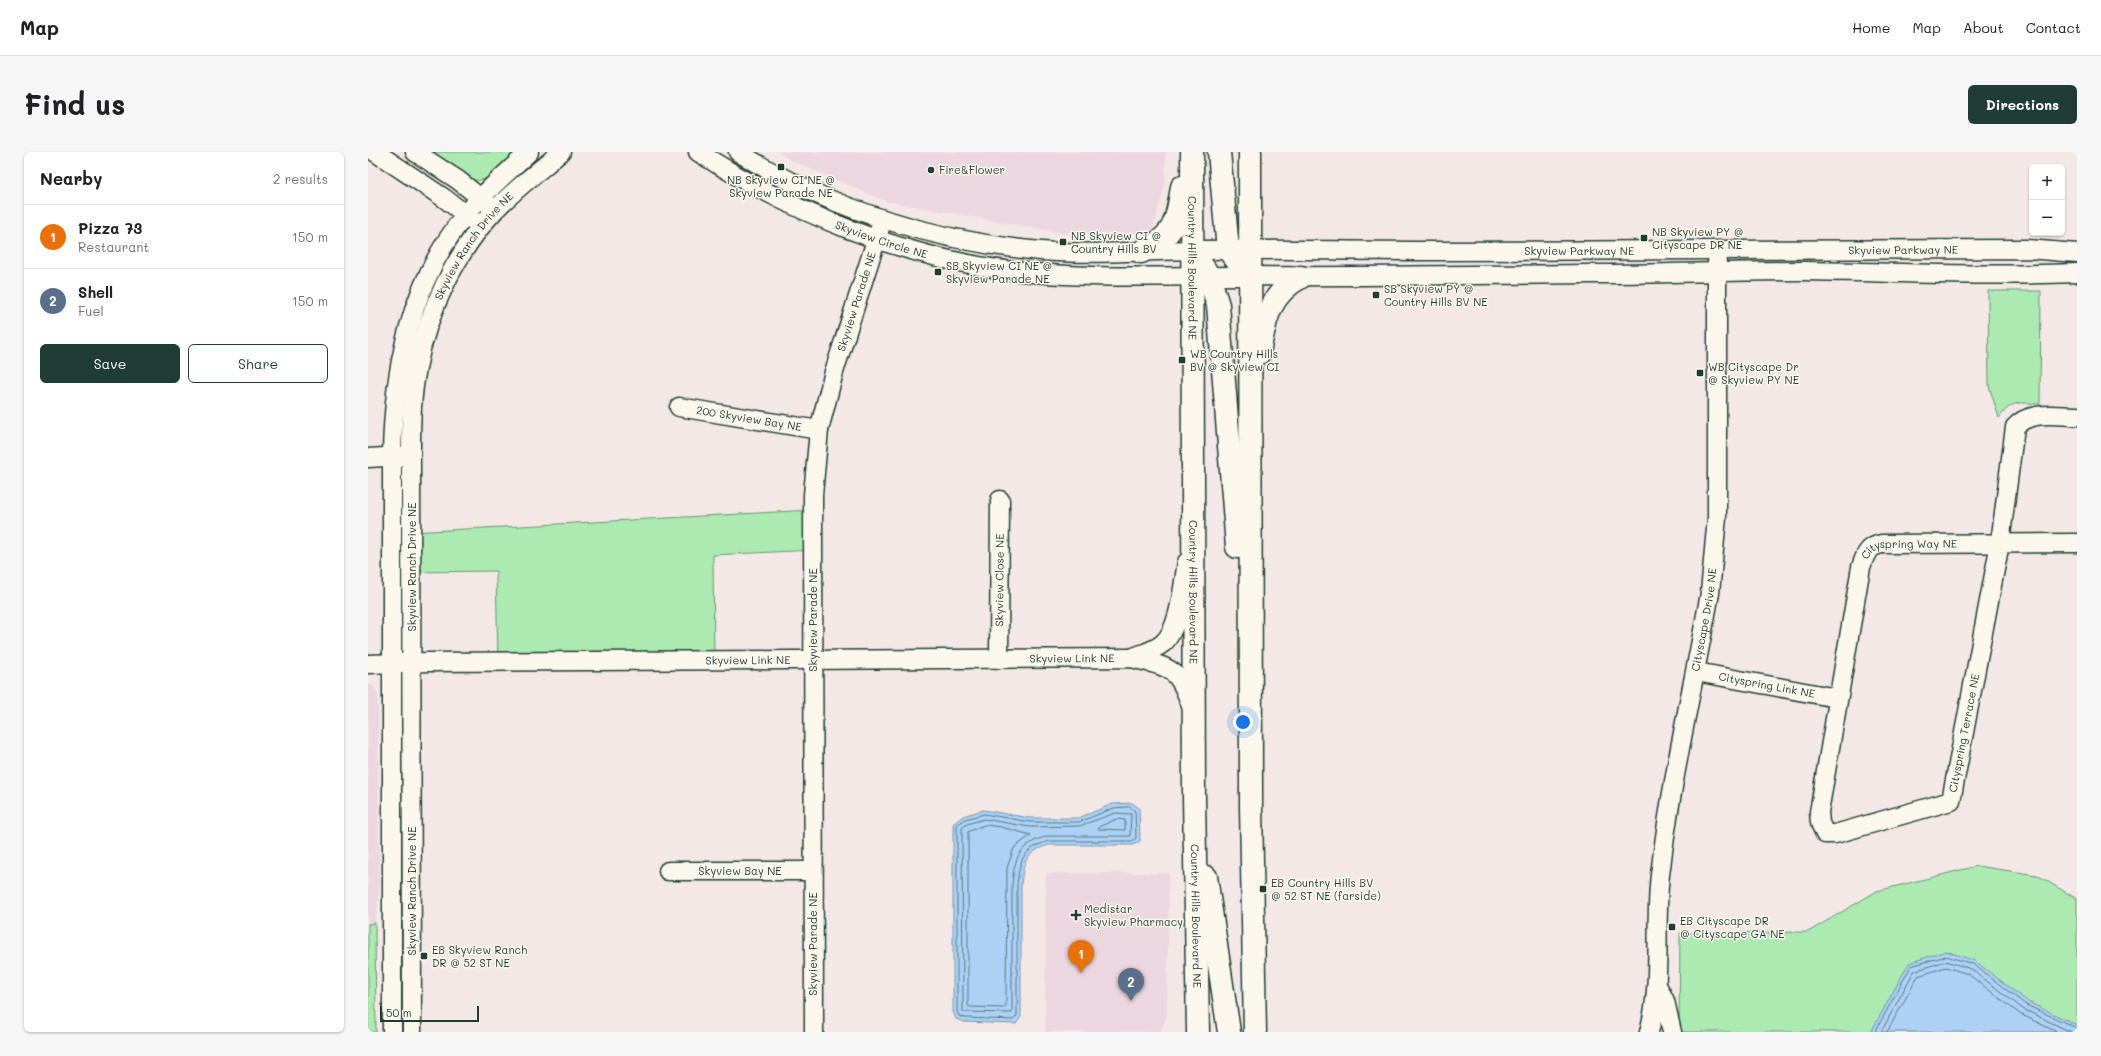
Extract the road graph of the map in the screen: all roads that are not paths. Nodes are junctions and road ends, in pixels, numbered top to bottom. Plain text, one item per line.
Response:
1 (375, 152) edge
2 (415, 152) edge
3 (530, 152) edge
4 (561, 152) edge
5 (698, 152) edge
6 (738, 152) edge
7 (1187, 152) edge
8 (1192, 152) edge
9 (1219, 152) edge
10 (1250, 152) edge
11 (480, 198) junction
12 (495, 210) junction
13 (466, 214) junction
14 (883, 218) junction
15 (482, 227) junction
16 (876, 239) junction
17 (1192, 250) junction
18 (1228, 250) junction
19 (1250, 250) junction
20 (1717, 251) junction
21 (1141, 252) junction
22 (2077, 253) edge
23 (1718, 273) junction
24 (2077, 273) edge
25 (1201, 276) junction
26 (1250, 276) junction
27 (1301, 277) junction
28 (679, 407) dead end
29 (1250, 409) junction
30 (2077, 416) edge
31 (819, 430) junction
32 (411, 456) junction
33 (392, 457) junction
34 (368, 458) edge
35 (1000, 500) dead end
36 (1192, 534) junction
37 (2000, 543) junction
38 (2077, 543) edge
39 (1131, 658) junction
40 (813, 659) junction
41 (999, 659) junction
42 (413, 662) junction
43 (392, 663) junction
44 (368, 664) edge
45 (1696, 672) junction
46 (1837, 698) junction
47 (1194, 714) junction
48 (1251, 714) junction
49 (1194, 796) junction
50 (813, 870) junction
51 (668, 871) dead end
52 (1196, 956) junction
53 (1657, 985) junction
54 (392, 1032) edge
55 (412, 1032) edge
56 (814, 1032) edge
57 (1182, 1032) edge
58 (1198, 1032) edge
59 (1229, 1032) edge
60 (1255, 1032) edge
61 (1649, 1032) edge
62 (1672, 1032) edge

1 - 13 street
2 - 11 street
3 - 11 street, Skyview Ranch Drive NE
4 - 12 street, Skyview Ranch Drive NE
5 - 16 street, Skyview Circle NE
6 - 14 street, Skyview Circle NE
7 - 21 main road
8 - 17 main road, Country Hills Boulevard NE
9 - 18 main road
10 - 19 main road
11 - 12 street
11 - 13 street, Skyview Ranch Drive NE
12 - 15 street, Skyview Ranch Drive NE
13 - 15 street
13 - 33 street, Skyview Ranch Drive NE
14 - 16 street, Skyview Parade NE
14 - 21 street, Skyview Circle NE
15 - 32 street, Skyview Ranch Drive NE
16 - 25 street, Skyview Circle NE
16 - 31 street, Skyview Parade NE
17 - 18 street, Skyview Circle NE
17 - 21 street, Skyview Circle NE
17 - 25 main road, Country Hills Boulevard NE
18 - 19 street, Skyview Circle NE
18 - 26 main road
19 - 20 street, Skyview Parkway NE
19 - 26 main road
20 - 22 street, Skyview Parkway NE
20 - 23 street, Cityscape Drive NE
23 - 24 street, Skyview Parkway NE
23 - 27 street, Skyview Parkway NE
23 - 45 street, Cityscape Drive NE
25 - 26 street, Skyview Circle NE
25 - 36 main road, Country Hills Boulevard NE
25 - 48 main road
26 - 27 street, Skyview Parkway NE
26 - 29 main road
27 - 29 main road
28 - 31 street, 200 Skyview Bay NE
29 - 48 main road
30 - 37 street
31 - 40 street, Skyview Parade NE
32 - 33 street
32 - 42 street, Skyview Ranch Drive NE
33 - 34 street
33 - 43 street, Skyview Ranch Drive NE
35 - 41 street, Skyview Close NE
36 - 39 street, Skyview Link NE
36 - 47 main road, Country Hills Boulevard NE
37 - 38 street, Cityspring Way NE
37 - 46 street, Cityspring Way NE
37 - 46 street, Cityspring Terrace NE
39 - 41 street, Skyview Link NE
39 - 47 street, Skyview Link NE
40 - 41 street, Skyview Link NE
40 - 42 street, Skyview Link NE
40 - 50 street, Skyview Parade NE
42 - 43 street, Skyview Link NE
42 - 55 street, Skyview Ranch Drive NE
43 - 44 street, Skyview Link NE
43 - 54 street, Skyview Ranch Drive NE
45 - 46 street, Cityspring Link NE
45 - 53 street, Cityscape Drive NE
47 - 49 main road, Country Hills Boulevard NE
48 - 60 main road
49 - 52 main road, Country Hills Boulevard NE
49 - 59 main road
50 - 51 street, Skyview Bay NE
50 - 56 street, Skyview Parade NE
52 - 57 main road
52 - 58 main road, Country Hills Boulevard NE
53 - 61 street, Cityscape Drive NE
53 - 62 street, Cityscape Drive NE

